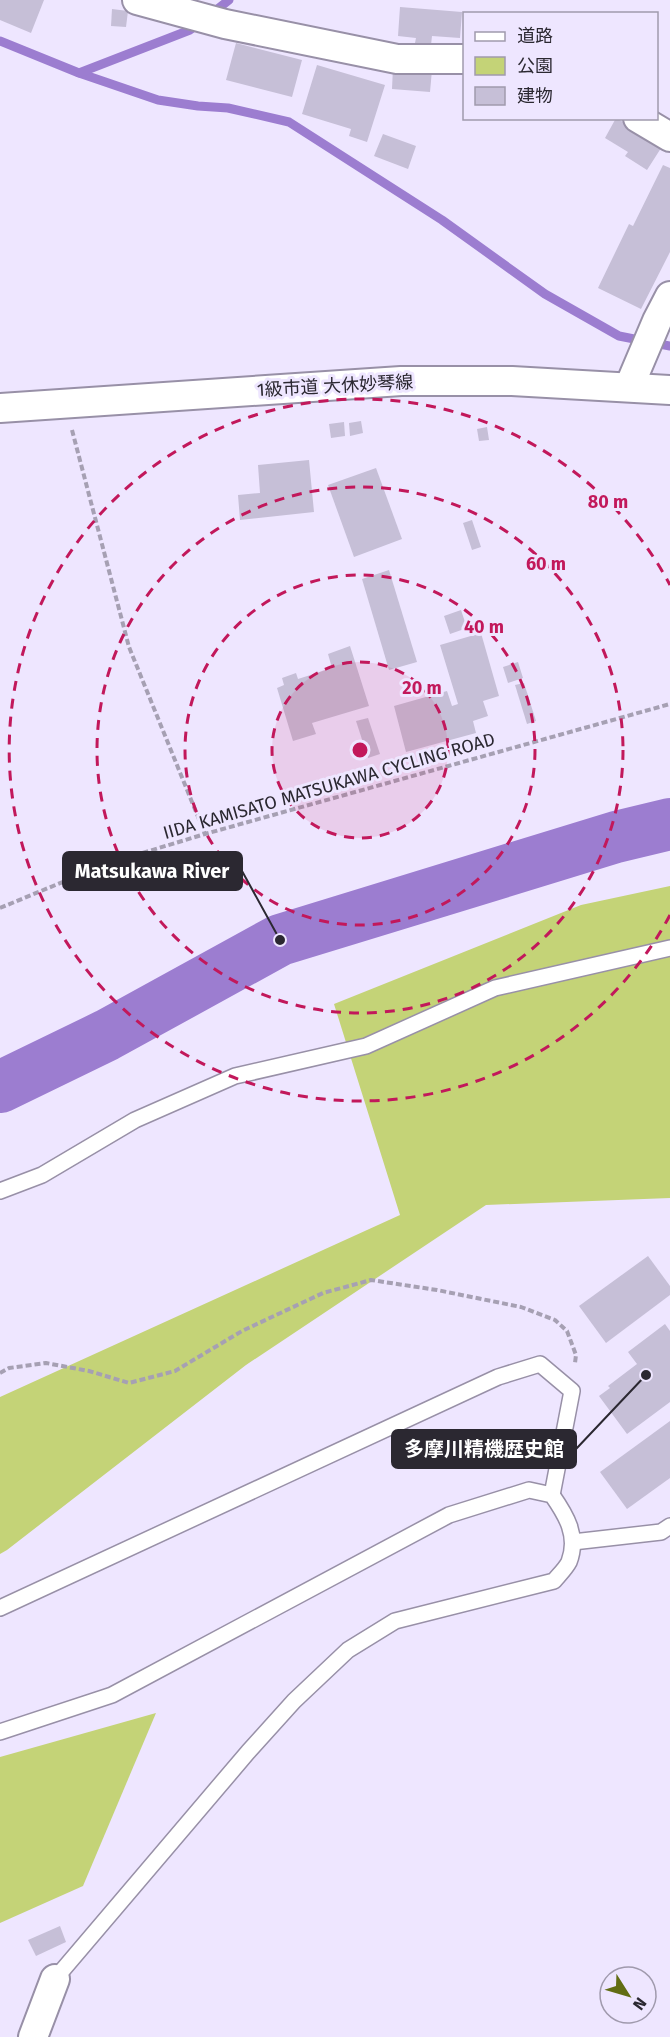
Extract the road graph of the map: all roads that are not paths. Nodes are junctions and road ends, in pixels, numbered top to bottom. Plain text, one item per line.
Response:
1 (137, 0) edge
2 (463, 59) edge
3 (642, 120) edge
4 (670, 136) edge
5 (664, 308) edge
6 (629, 387) junction
7 (670, 390) edge
8 (0, 408) edge
9 (670, 948) edge
10 (0, 1191) edge
11 (552, 1495) junction
12 (670, 1526) edge
13 (573, 1542) junction
14 (0, 1608) edge
15 (0, 1732) edge
16 (55, 1979) joint
17 (33, 2037) edge

1 - 2 street
3 - 4 street
5 - 6 street
6 - 7 street, 1級市道 大休妙琴線
6 - 8 street, 1級市道 大休妙琴線
9 - 10 lane
11 - 13 lane
11 - 14 lane
11 - 15 lane
12 - 13 lane
13 - 16 lane
16 - 17 street

